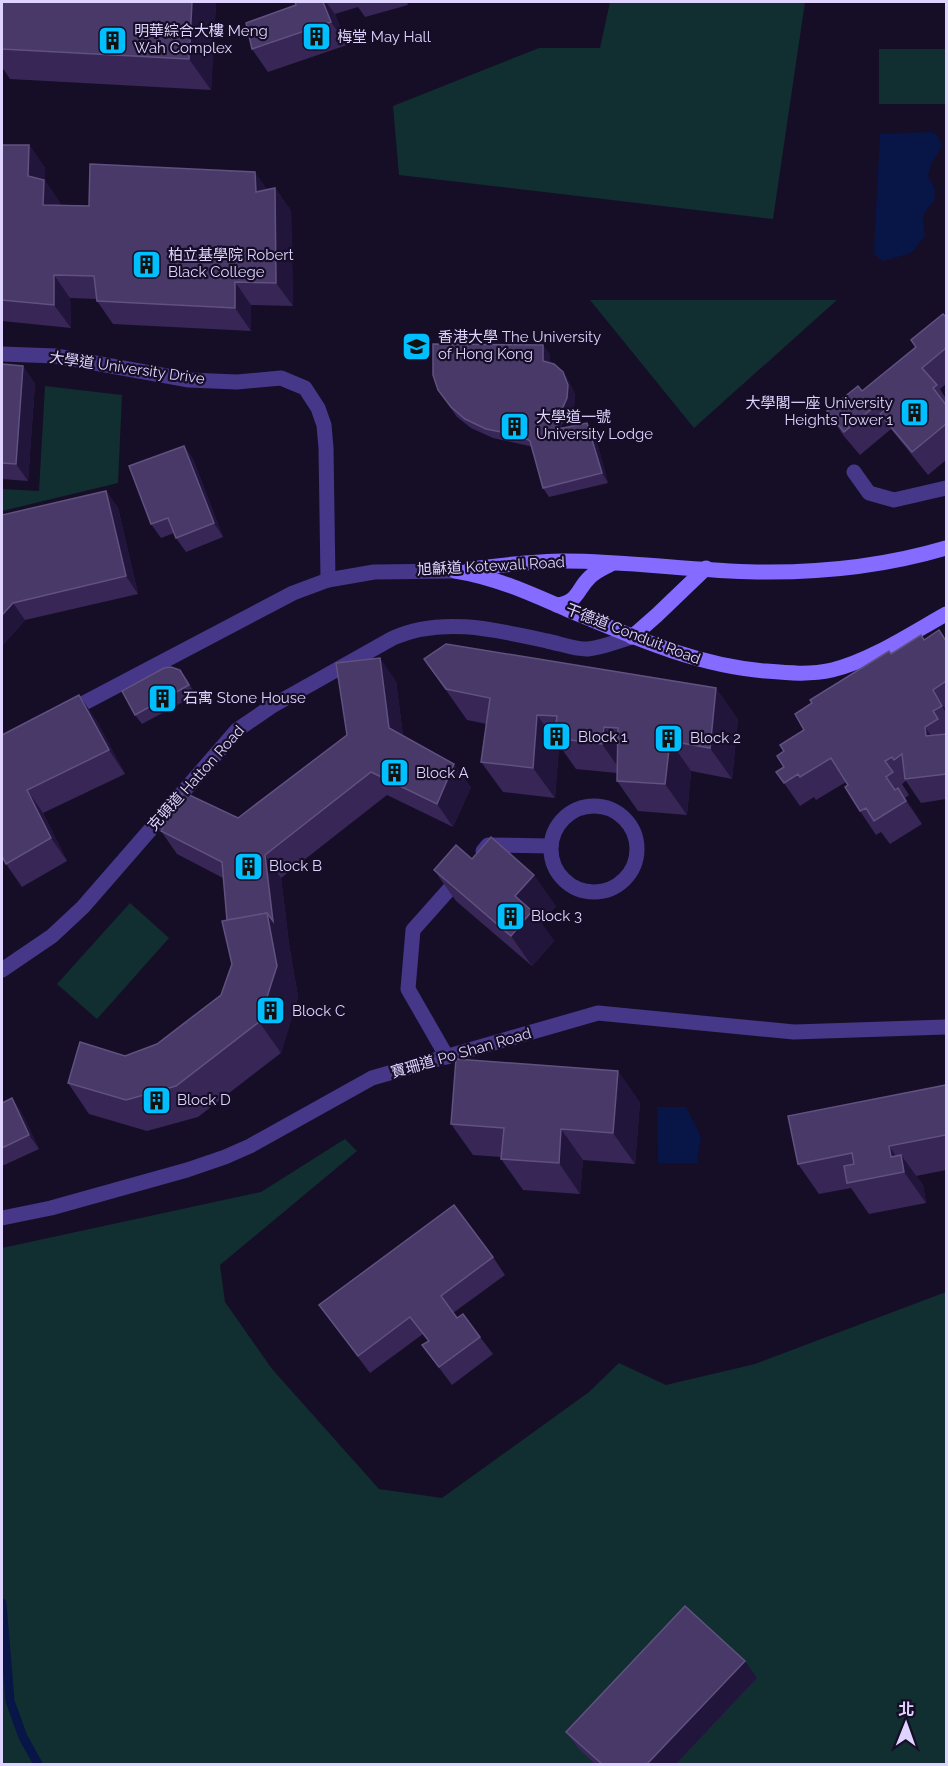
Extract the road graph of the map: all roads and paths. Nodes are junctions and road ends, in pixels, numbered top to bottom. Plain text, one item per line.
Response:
1 (2, 354) edge
2 (854, 472) dead end
3 (946, 488) edge
4 (946, 548) edge
5 (614, 563) junction
6 (706, 568) junction
7 (455, 571) junction
8 (328, 580) junction
9 (557, 604) junction
10 (946, 614) edge
11 (632, 637) junction
12 (54, 718) edge
13 (551, 846) junction
14 (2, 970) edge
15 (946, 1026) edge
16 (447, 1057) junction
17 (2, 1218) edge

1 - 8 street, 大學道 University Drive
2 - 3 street
4 - 6 street, 旭龢道 Kotewall Road
5 - 6 street, 旭龢道 Kotewall Road
5 - 7 street, 旭龢道 Kotewall Road
5 - 9 street
6 - 11 street
7 - 8 street, 旭龢道 Kotewall Road
7 - 9 street, 干德道 Conduit Road
8 - 12 street, 旭龢道 Kotewall Road
9 - 11 street, 干德道 Conduit Road
10 - 11 street, 干德道 Conduit Road
11 - 14 street, 克頓道 Hatton Road
13 - 13 street
13 - 16 street
15 - 16 street, 寶珊道 Po Shan Road
16 - 17 street, 寶珊道 Po Shan Road

